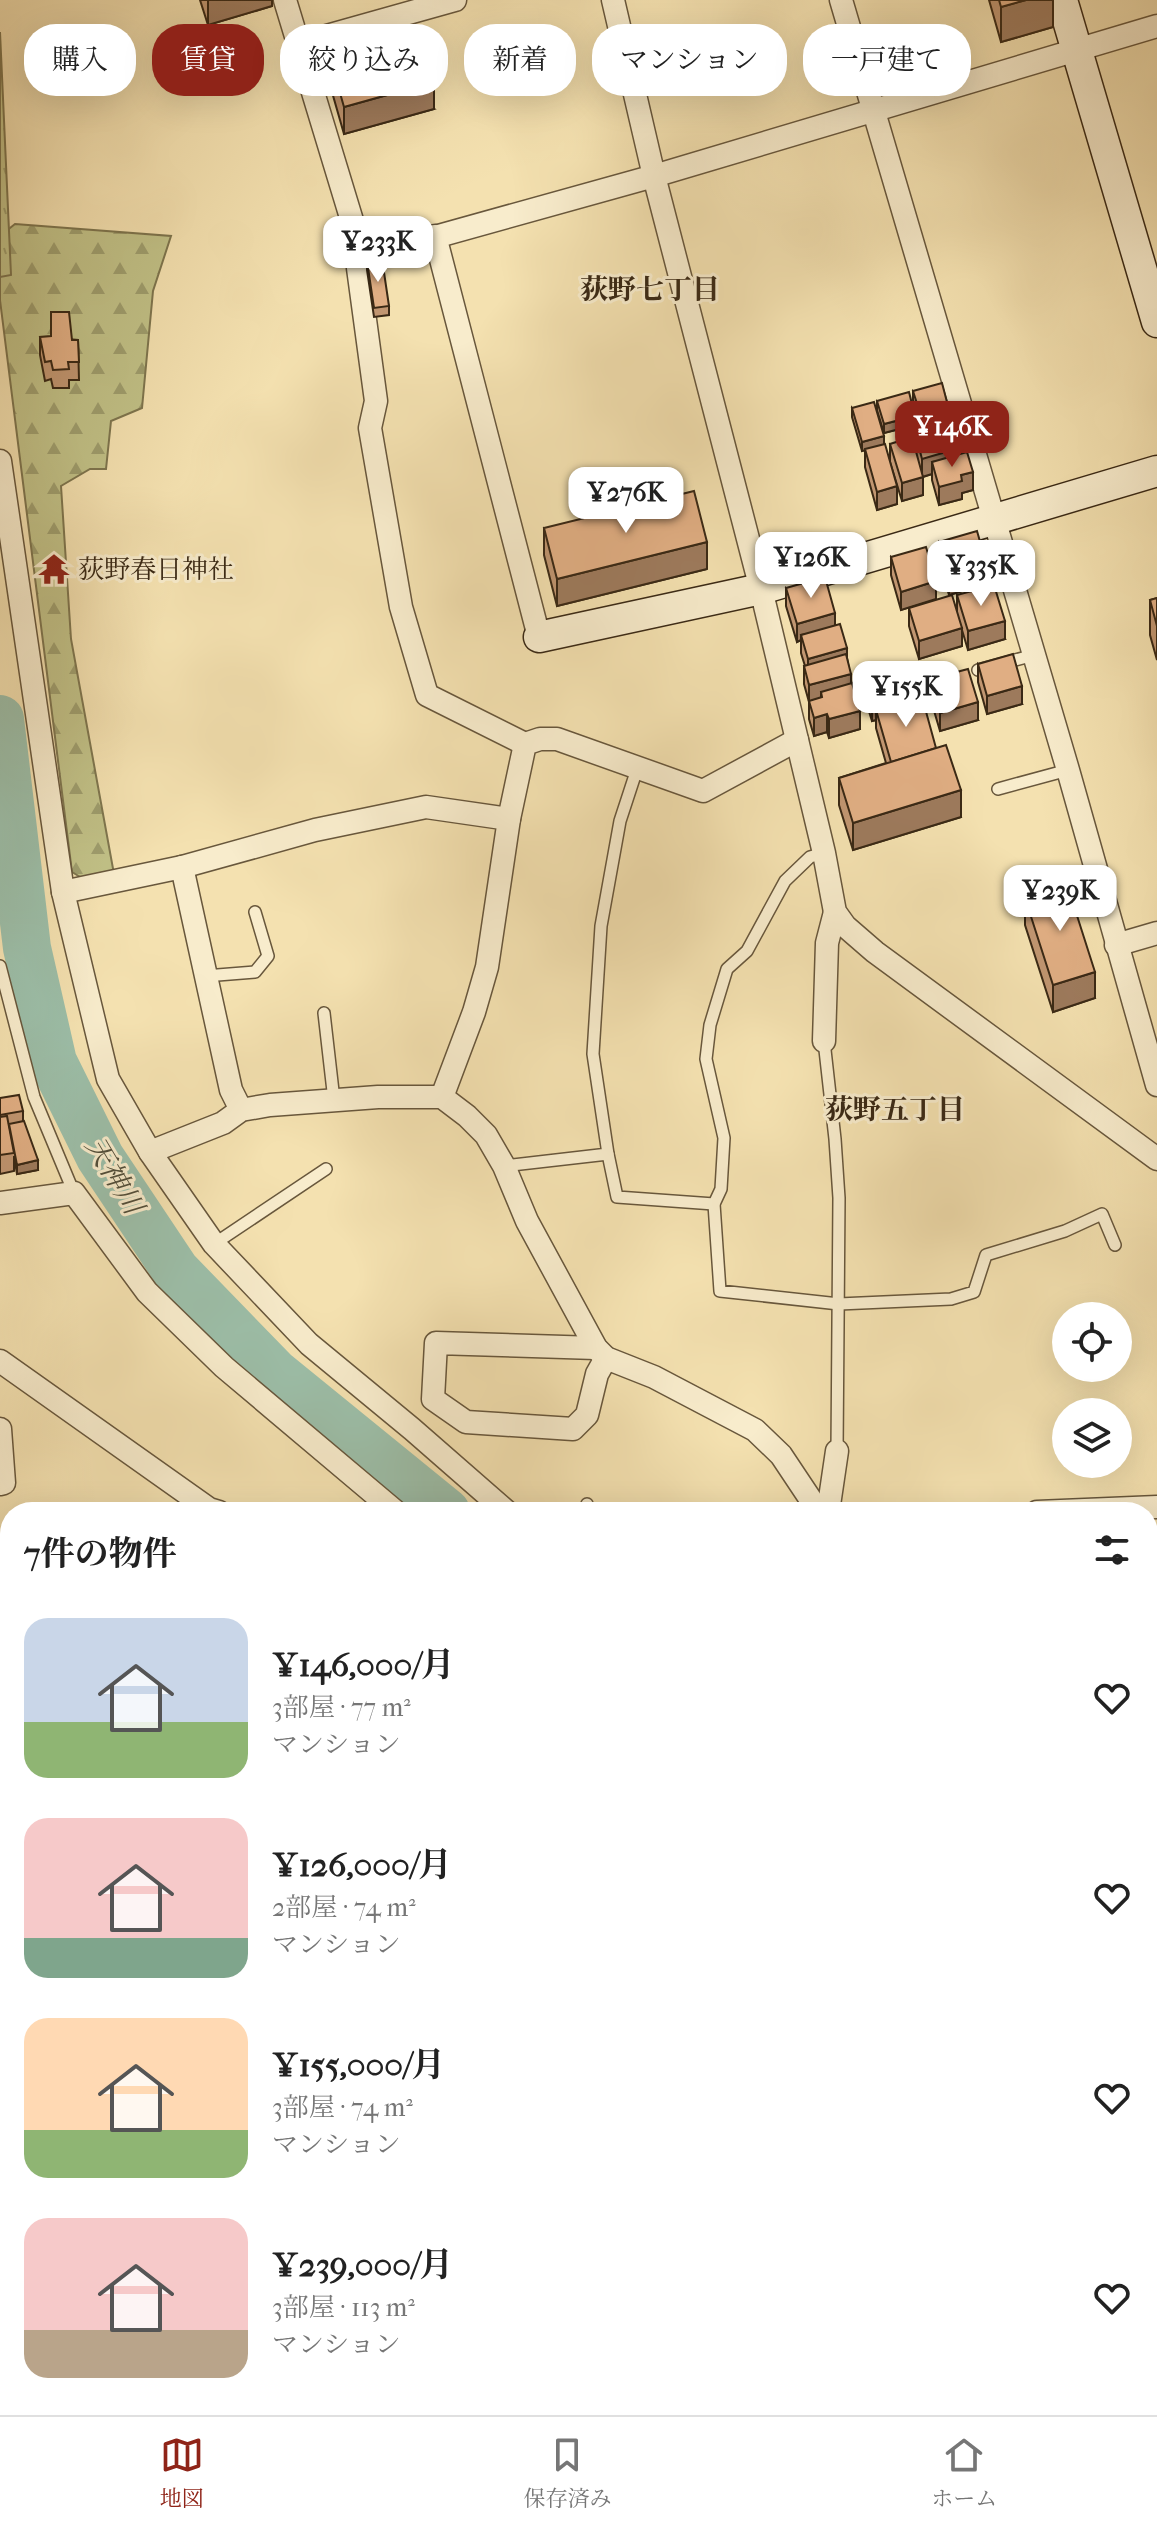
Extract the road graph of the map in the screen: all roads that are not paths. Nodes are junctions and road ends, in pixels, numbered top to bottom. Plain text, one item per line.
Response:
1 (285, 0) edge
2 (455, 0) edge
3 (613, 0) edge
4 (841, 0) edge
5 (1062, 0) edge
6 (292, 24) edge
7 (369, 24) edge
8 (1157, 26) edge
9 (1076, 48) junction
10 (314, 96) edge
11 (875, 111) junction
12 (654, 176) junction
13 (435, 236) junction
14 (363, 257) junction
15 (1157, 322) edge
16 (0, 461) edge
17 (1157, 471) edge
18 (994, 520) junction
19 (761, 589) junction
20 (539, 637) joint
21 (1034, 655) junction
22 (978, 670) edge
23 (797, 740) junction
24 (525, 744) junction
25 (638, 766) junction
26 (1068, 770) junction
27 (998, 789) dead end
28 (509, 819) junction
29 (824, 853) junction
30 (182, 867) junction
31 (63, 892) junction
32 (255, 912) dead end
33 (835, 912) junction
34 (1157, 933) edge
35 (1116, 945) junction
36 (0, 966) edge
37 (205, 976) junction
38 (324, 1013) dead end
39 (824, 1041) joint
40 (1157, 1085) edge
41 (442, 1097) junction
42 (334, 1100) junction
43 (241, 1110) junction
44 (150, 1152) junction
45 (608, 1154) junction
46 (1157, 1159) edge
47 (504, 1166) junction
48 (326, 1169) dead end
49 (74, 1193) junction
50 (0, 1203) edge
51 (714, 1204) junction
52 (214, 1244) junction
53 (1115, 1245) dead end
54 (839, 1304) junction
55 (601, 1353) junction
56 (0, 1361) edge
57 (0, 1429) edge
58 (837, 1451) joint
59 (0, 1484) edge
60 (199, 1502) edge
61 (384, 1502) edge
62 (496, 1502) edge
63 (812, 1502) edge
64 (829, 1502) edge

1 - 6 street
2 - 7 street
3 - 12 street
4 - 11 street
5 - 9 street
8 - 9 street
9 - 11 street
9 - 15 street
10 - 14 street
11 - 12 street
11 - 18 street
12 - 13 street
12 - 19 street
13 - 14 street
13 - 20 street
14 - 24 street
16 - 31 street
17 - 18 street
18 - 19 street
18 - 21 street
19 - 20 street
19 - 23 street
21 - 22 lane
21 - 26 street
23 - 25 street
23 - 29 street
24 - 25 street
24 - 28 street
25 - 45 lane
26 - 27 lane
26 - 35 street
28 - 30 street
28 - 41 street
29 - 33 street
29 - 51 lane
30 - 31 street
30 - 37 street
31 - 44 street
32 - 37 lane
33 - 39 street
33 - 46 street
34 - 35 street
35 - 40 street
36 - 49 lane
37 - 43 street
38 - 42 lane
39 - 54 lane
41 - 42 street
41 - 47 street
42 - 43 street
43 - 44 street
44 - 52 street
45 - 47 lane
45 - 51 lane
47 - 55 street
48 - 52 lane
49 - 50 street
49 - 61 street
51 - 54 lane
52 - 62 street
53 - 54 lane
54 - 58 lane
55 - 55 street
55 - 63 street
56 - 60 street
57 - 59 street
58 - 64 street

